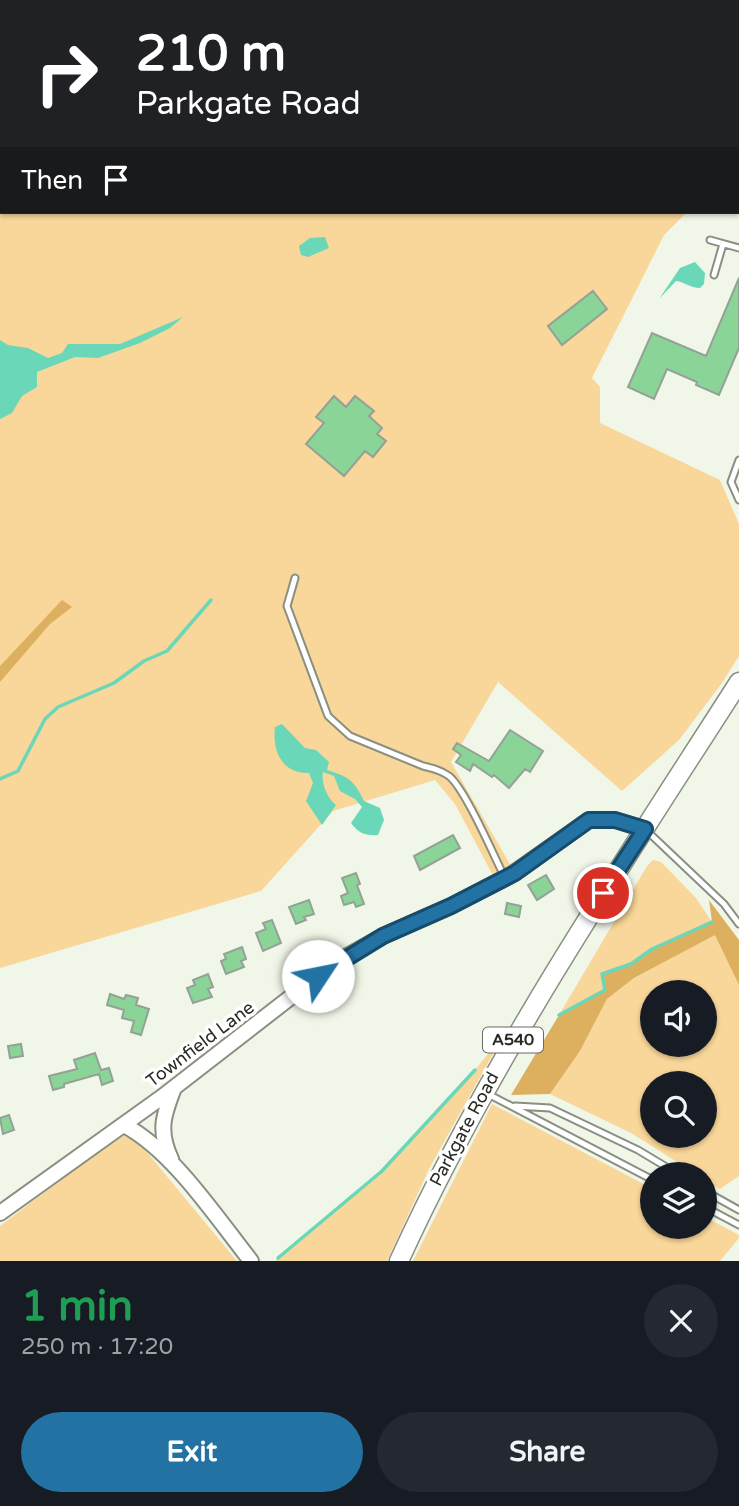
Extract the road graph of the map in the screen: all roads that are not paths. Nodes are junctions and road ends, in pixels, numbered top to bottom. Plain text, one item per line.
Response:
1 (710, 240) dead end
2 (723, 244) junction
3 (739, 248) edge
4 (714, 275) dead end
5 (739, 460) edge
6 (739, 500) edge
7 (295, 578) dead end
8 (739, 682) edge
9 (645, 829) junction
10 (505, 879) junction
11 (738, 922) edge
12 (174, 1088) junction
13 (483, 1091) junction
14 (512, 1106) junction
15 (124, 1125) junction
16 (658, 1162) edge
17 (175, 1167) junction
18 (640, 1173) edge
19 (717, 1198) edge
20 (739, 1210) edge
21 (0, 1213) edge
22 (717, 1214) edge
23 (739, 1225) edge
24 (251, 1261) edge
25 (399, 1261) edge

1 - 2 lane
2 - 3 lane
2 - 4 lane
5 - 6 lane
7 - 10 lane
8 - 9 main road, Parkgate Road / A540
9 - 10 street, Townfield Lane
9 - 11 lane, Townfield Lane
9 - 13 main road, Parkgate Road / A540
10 - 12 street, Townfield Lane
12 - 15 street, Townfield Lane
12 - 17 street
13 - 14 lane
13 - 25 main road, Parkgate Road / A540
14 - 16 lane
14 - 18 lane
15 - 17 street
15 - 21 street, Townfield Lane
17 - 24 street
19 - 20 lane
22 - 23 lane

